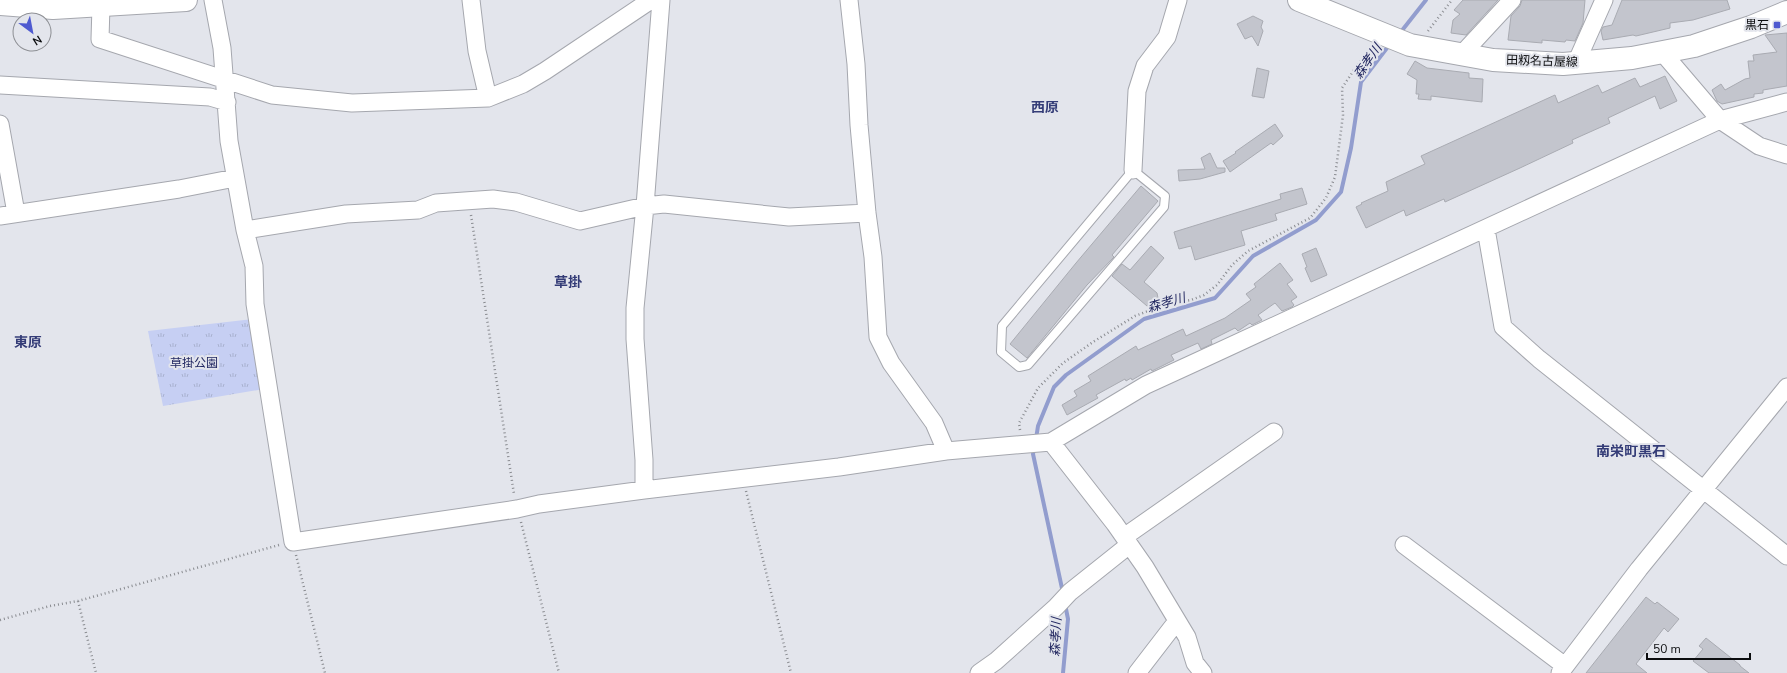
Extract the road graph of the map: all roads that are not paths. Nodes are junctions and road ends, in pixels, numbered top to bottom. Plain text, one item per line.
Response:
1 (186, 0) edge
2 (213, 0) edge
3 (471, 0) edge
4 (651, 0) edge
5 (661, 0) edge
6 (849, 0) edge
7 (1178, 0) edge
8 (1299, 0) edge
9 (1512, 0) edge
10 (1604, 0) edge
11 (0, 4) edge
12 (101, 6) junction
13 (1787, 12) edge
14 (1662, 52) junction
15 (1462, 54) junction
16 (1576, 63) junction
17 (224, 79) junction
18 (0, 85) edge
19 (488, 98) junction
20 (227, 102) junction
21 (1787, 102) edge
22 (1720, 120) junction
23 (0, 124) edge
24 (1787, 155) edge
25 (1133, 170) junction
26 (235, 178) junction
27 (645, 206) junction
28 (867, 213) junction
29 (8, 214) edge
30 (1486, 229) junction
31 (245, 230) junction
32 (1787, 387) edge
33 (1274, 432) dead end
34 (1047, 442) junction
35 (946, 451) junction
36 (644, 490) junction
37 (1704, 490) junction
38 (1126, 541) junction
39 (1404, 545) dead end
40 (1787, 556) edge
41 (1177, 621) junction
42 (1562, 670) edge
43 (979, 673) edge
44 (1137, 673) edge
45 (1202, 673) edge

1 - 12 main road
2 - 17 street
3 - 19 street
4 - 19 street
5 - 27 street
6 - 28 street
7 - 25 street
8 - 15 main road, 田籾名古屋線
9 - 15 street
10 - 16 street
11 - 12 main road
12 - 17 street
13 - 14 main road, 田籾名古屋線
14 - 16 main road, 田籾名古屋線
14 - 22 street
15 - 16 main road, 田籾名古屋線
17 - 19 street
17 - 20 street
18 - 20 street
20 - 26 street
21 - 22 street
22 - 24 street
22 - 30 street
23 - 29 street
25 - 25 lane
26 - 29 street
26 - 31 street
27 - 28 street
27 - 31 street
27 - 36 street
28 - 35 street
30 - 34 street
30 - 37 street
31 - 36 street
32 - 37 street
33 - 38 street
34 - 35 street
34 - 38 street
35 - 36 street
37 - 40 street
37 - 42 street
38 - 41 street
38 - 43 street
39 - 42 street
41 - 44 street
41 - 45 street

